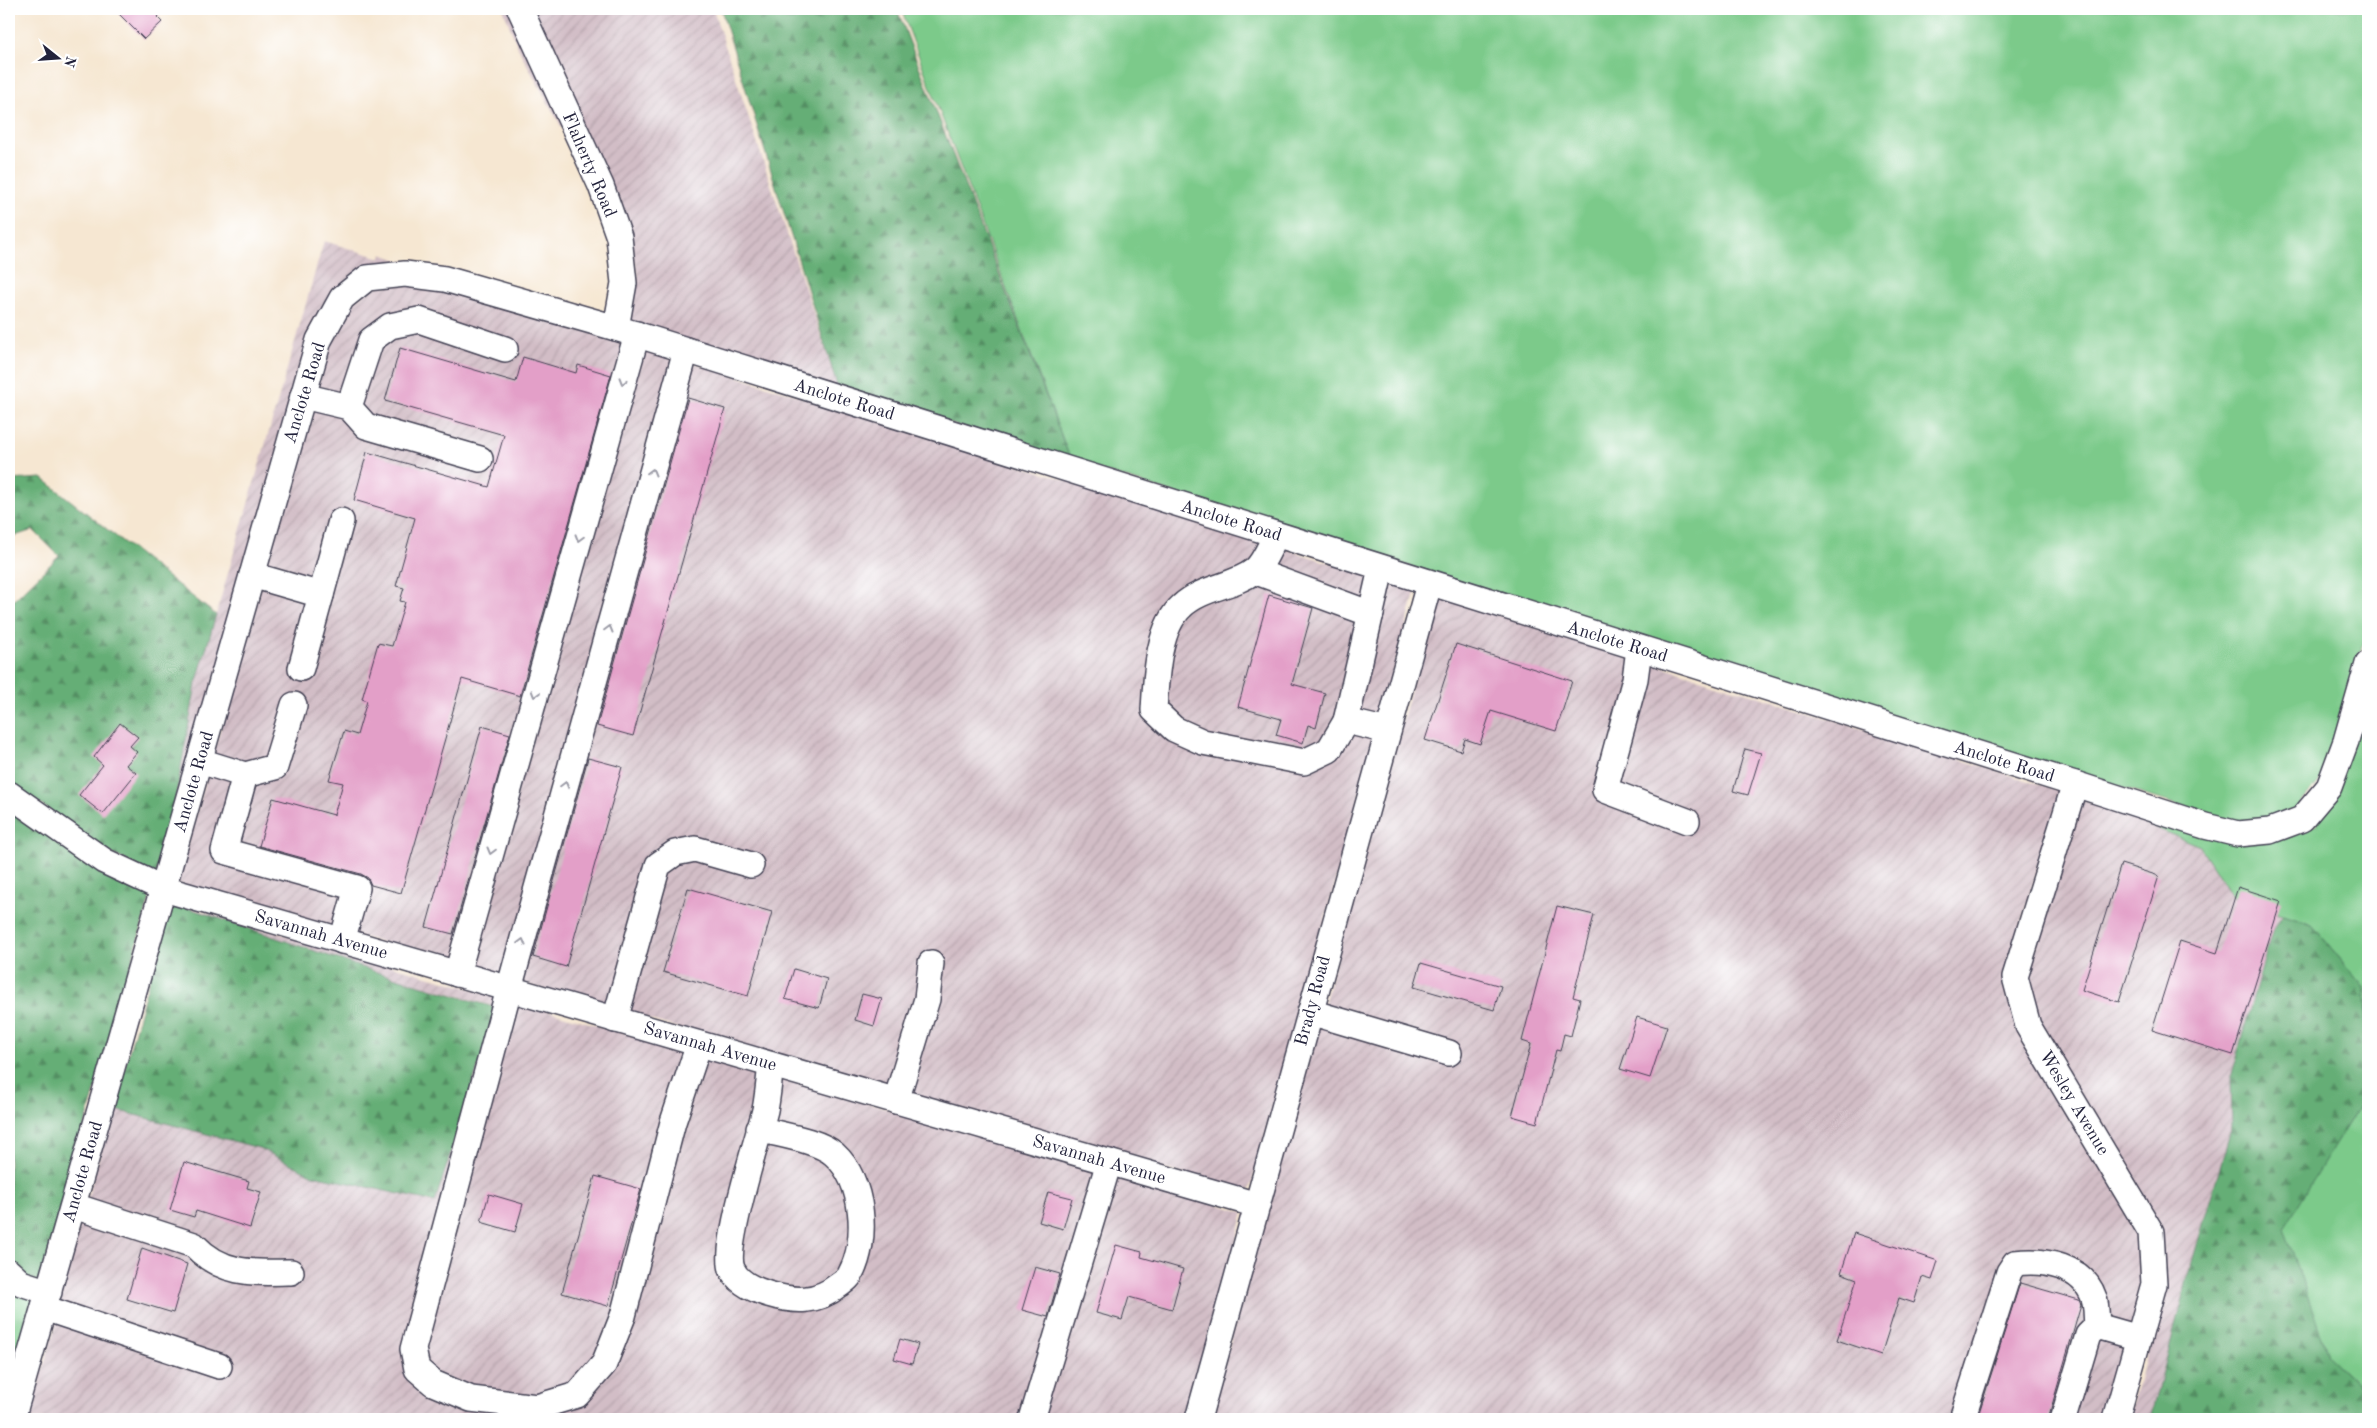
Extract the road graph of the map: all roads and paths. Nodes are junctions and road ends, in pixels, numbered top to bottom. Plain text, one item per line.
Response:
1 (520, 9) edge
2 (626, 331) junction
3 (506, 350) dead end
4 (686, 350) junction
5 (303, 396) junction
6 (349, 407) junction
7 (480, 459) dead end
8 (340, 521) dead end
9 (1276, 535) junction
10 (1381, 569) junction
11 (1254, 571) junction
12 (252, 575) junction
13 (1429, 584) junction
14 (321, 595) junction
15 (1371, 614) junction
16 (1639, 649) junction
17 (2368, 664) edge
18 (302, 668) dead end
19 (294, 705) dead end
20 (1346, 721) junction
21 (1388, 731) junction
22 (200, 761) junction
23 (245, 775) junction
24 (2075, 784) junction
25 (9, 794) edge
26 (1687, 821) dead end
27 (751, 865) dead end
28 (164, 889) junction
29 (342, 941) junction
30 (931, 963) dead end
31 (457, 974) junction
32 (509, 989) junction
33 (1310, 1012) junction
34 (615, 1020) junction
35 (699, 1044) junction
36 (1449, 1053) dead end
37 (771, 1065) junction
38 (896, 1101) junction
39 (760, 1129) junction
40 (1109, 1162) junction
41 (74, 1206) junction
42 (1257, 1206) junction
43 (9, 1272) edge
44 (291, 1272) dead end
45 (47, 1300) junction
46 (2097, 1326) junction
47 (2139, 1338) junction
48 (219, 1366) dead end
49 (12, 1419) edge
50 (1032, 1419) edge
51 (1198, 1419) edge
52 (1962, 1419) edge
53 (2063, 1419) edge
54 (2116, 1419) edge

1 - 2 street, Flaherty Road
2 - 4 street, Anclote Road
2 - 5 street, Anclote Road
2 -> 31 street, Flaherty Road
3 - 6 street
4 - 9 street, Anclote Road
32 -> 4 street
5 - 6 street
5 - 12 street, Anclote Road
6 - 7 street
8 - 14 street
9 - 10 street, Anclote Road
9 - 11 street
10 - 13 street, Anclote Road
10 - 15 street
11 - 15 street
11 - 20 street
12 - 14 street
12 - 22 street, Anclote Road
13 - 16 street, Anclote Road
13 - 21 street, Brady Road
14 - 18 street
15 - 20 street
16 - 24 street, Anclote Road
16 - 26 street
17 - 24 street, Anclote Road
19 - 23 street
20 - 21 street
21 - 33 street, Brady Road
22 - 23 street
22 - 28 street, Anclote Road
23 - 29 street
24 - 47 street, Wesley Avenue
25 - 28 street, Savannah Avenue
27 - 34 street
28 - 29 street, Savannah Avenue
28 - 41 street, Anclote Road
29 - 31 street, Savannah Avenue
30 - 38 street
31 - 32 street, Savannah Avenue
32 - 34 street, Savannah Avenue
32 - 35 street
33 - 36 street
33 - 42 street, Brady Road
34 - 35 street, Savannah Avenue
35 - 37 street, Savannah Avenue
37 - 38 street, Savannah Avenue
37 - 39 street
38 - 40 street, Savannah Avenue
39 - 39 street
40 - 42 street, Savannah Avenue
40 - 50 street
41 - 44 street
41 - 45 street, Anclote Road
42 - 51 street, Brady Road
43 - 45 street
45 - 48 street
45 - 49 street, Anclote Road
46 - 47 street
46 - 52 street
46 - 53 street
47 - 54 street, Wesley Avenue

